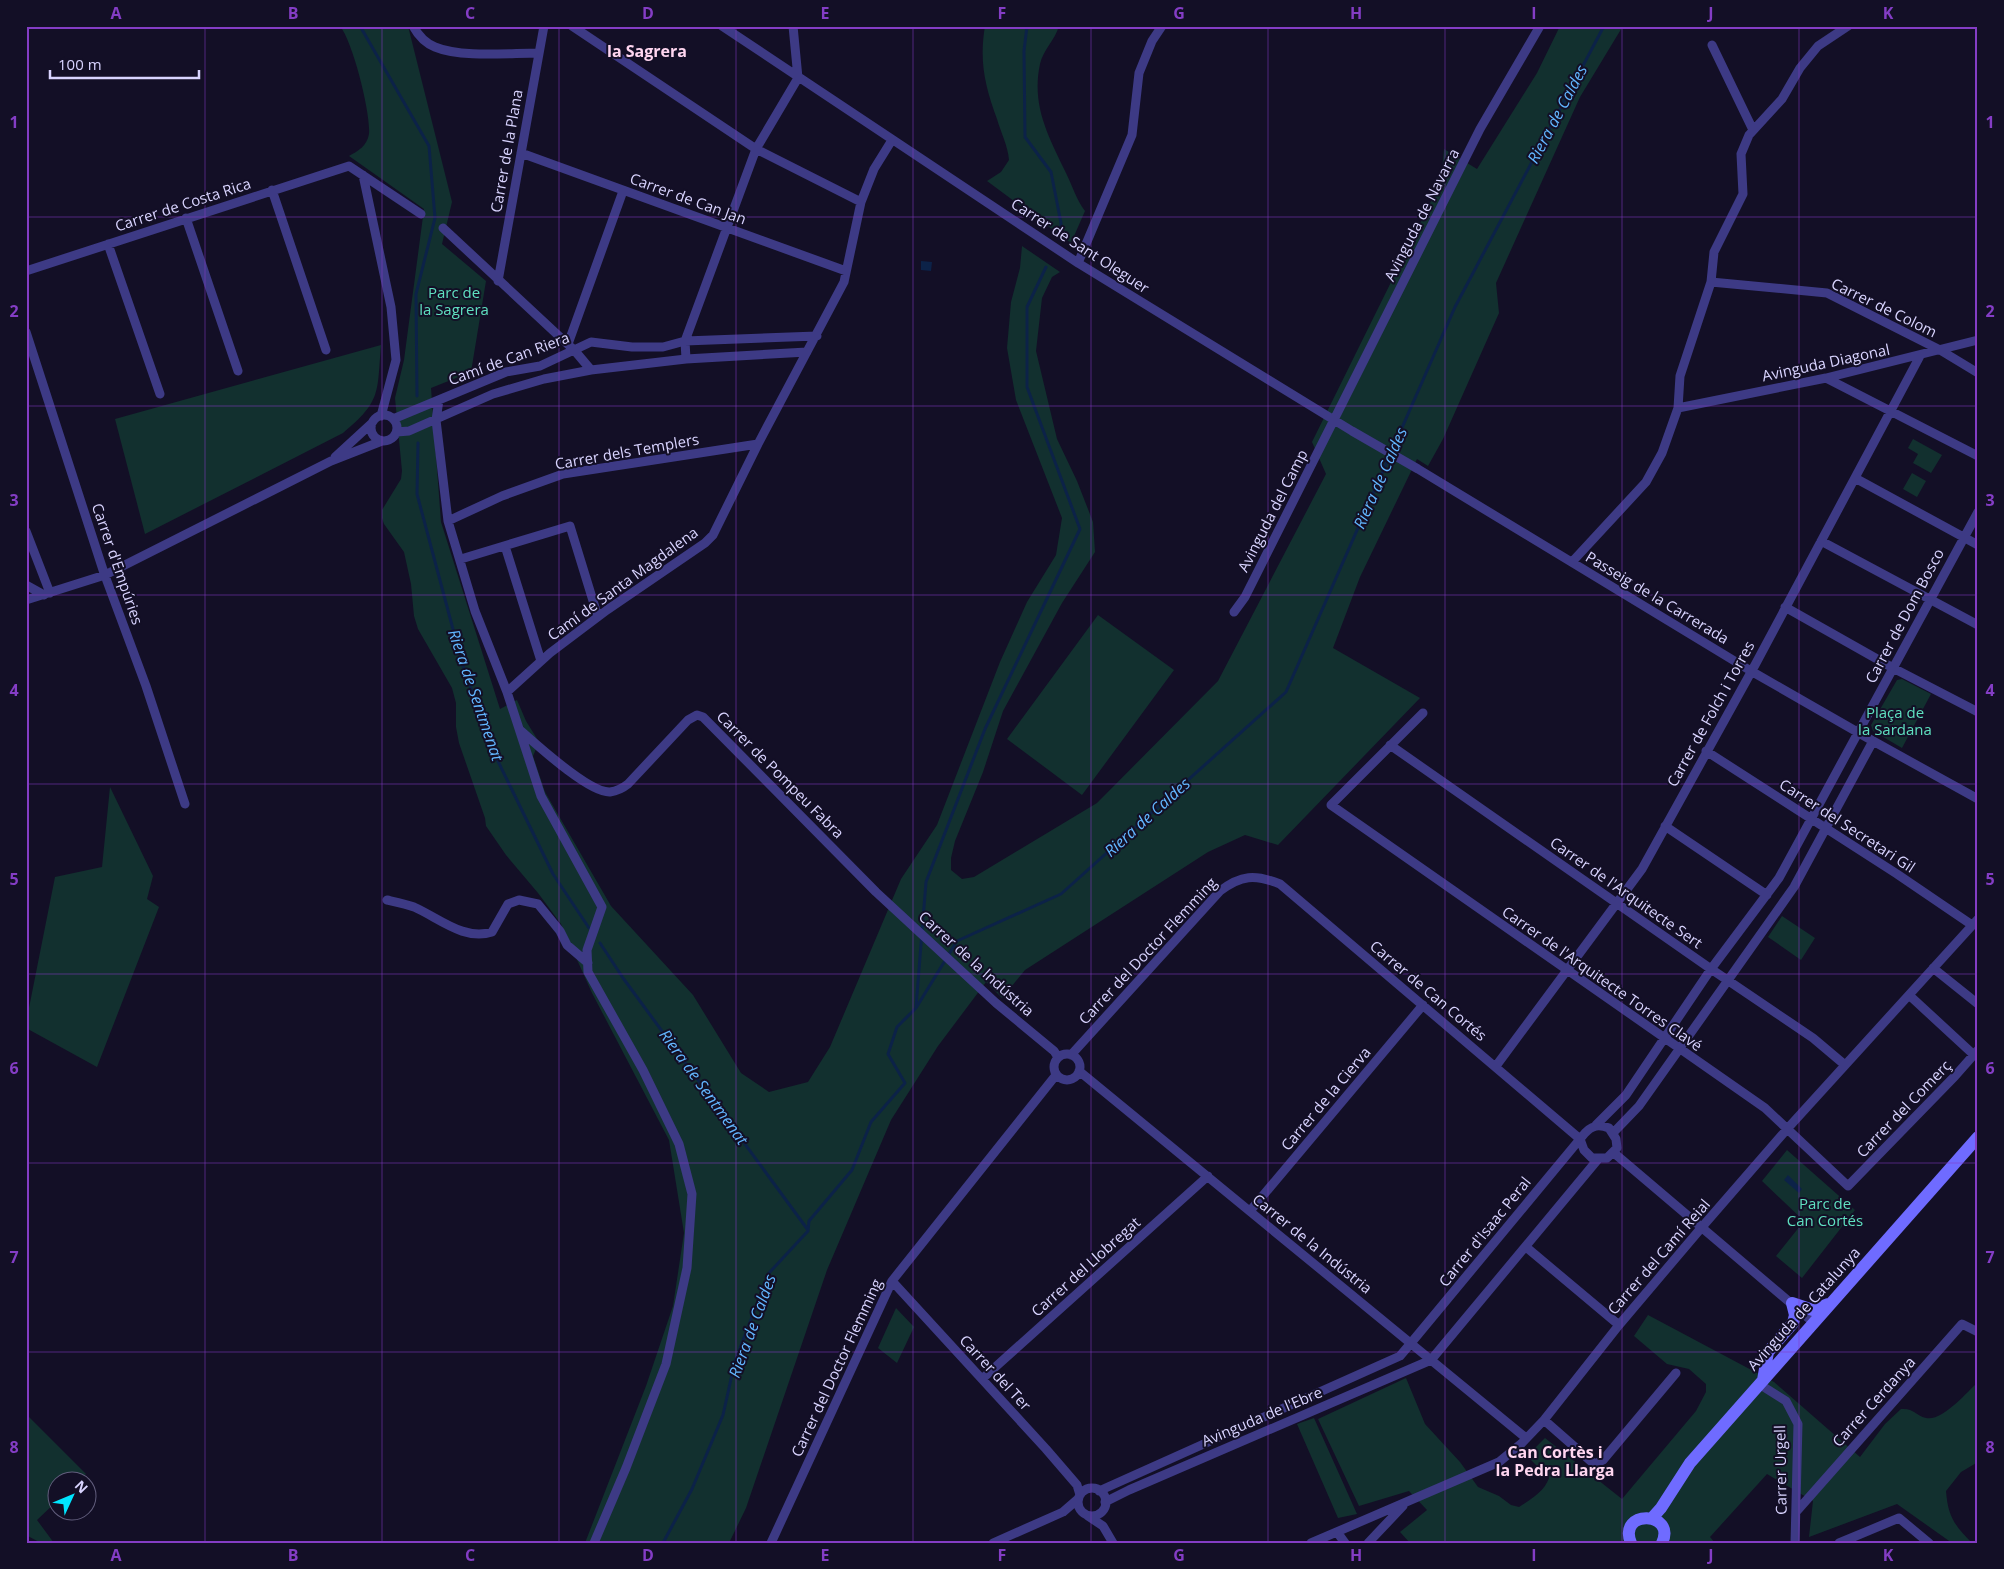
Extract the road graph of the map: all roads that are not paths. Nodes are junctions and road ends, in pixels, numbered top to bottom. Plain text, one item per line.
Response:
1 (413, 26) edge
2 (544, 26) edge
3 (572, 26) edge
4 (722, 26) edge
5 (793, 26) edge
6 (1162, 26) edge
7 (1540, 26) edge
8 (1848, 26) edge
9 (1712, 45) dead end
10 (538, 54) junction
11 (798, 78) junction
12 (1754, 130) junction
13 (892, 140) junction
14 (756, 149) junction
15 (521, 153) junction
16 (363, 176) junction
17 (272, 190) junction
18 (624, 190) junction
19 (861, 202) junction
20 (421, 214) dead end
21 (186, 218) junction
22 (443, 228) dead end
23 (727, 228) junction
24 (108, 244) junction
25 (1078, 263) junction
26 (26, 271) edge
27 (846, 271) junction
28 (498, 281) junction
29 (1711, 282) junction
30 (26, 332) edge
31 (817, 336) junction
32 (1978, 340) edge
33 (685, 342) junction
34 (571, 347) junction
35 (326, 350) dead end
36 (1940, 350) junction
37 (807, 352) junction
38 (1920, 356) junction
39 (686, 359) junction
40 (591, 370) junction
41 (238, 371) dead end
42 (1978, 373) edge
43 (1826, 378) junction
44 (160, 394) dead end
45 (439, 400) junction
46 (1678, 408) junction
47 (1892, 411) junction
48 (380, 416) junction
49 (393, 419) junction
50 (436, 420) junction
51 (1334, 420) junction
52 (372, 423) junction
53 (1352, 431) joint
54 (397, 432) junction
55 (382, 441) junction
56 (758, 444) junction
57 (1978, 456) edge
58 (331, 461) junction
59 (1855, 478) junction
60 (1978, 512) edge
61 (448, 521) junction
62 (26, 531) edge
63 (1963, 538) junction
64 (1821, 541) junction
65 (1978, 545) edge
66 (505, 546) junction
67 (460, 558) junction
68 (1572, 562) junction
69 (105, 575) junction
70 (26, 585) edge
71 (47, 594) junction
72 (26, 600) edge
73 (1930, 600) junction
74 (1785, 607) junction
75 (1234, 612) dead end
76 (598, 617) junction
77 (1978, 625) edge
78 (542, 661) junction
79 (1893, 668) junction
80 (1752, 670) junction
81 (507, 692) junction
82 (1978, 712) edge
83 (1423, 713) dead end
84 (520, 730) junction
85 (1857, 732) junction
86 (1873, 741) junction
87 (1390, 744) junction
88 (1706, 751) junction
89 (1978, 799) edge
90 (185, 804) dead end
91 (1810, 818) junction
92 (1665, 826) junction
93 (1825, 827) junction
94 (1252, 877) joint
95 (876, 892) joint
96 (1766, 895) junction
97 (387, 900) dead end
98 (1616, 903) junction
99 (1975, 922) edge
100 (588, 963) junction
101 (1933, 968) junction
102 (1711, 969) junction
103 (1566, 971) junction
104 (1727, 980) junction
105 (1909, 995) junction
106 (1978, 1004) edge
107 (1423, 1005) junction
108 (1664, 1039) junction
109 (1678, 1049) junction
110 (1976, 1052) edge
111 (1071, 1055) junction
112 (1058, 1057) junction
113 (1496, 1066) junction
114 (1845, 1066) junction
115 (1079, 1071) junction
116 (1056, 1075) junction
117 (1596, 1125) junction
118 (1788, 1128) junction
119 (1613, 1133) junction
120 (1978, 1137) edge
121 (1580, 1138) junction
122 (1614, 1154) junction
123 (1599, 1158) junction
124 (1208, 1176) junction
125 (1848, 1186) joint
126 (1250, 1211) junction
127 (1702, 1227) junction
128 (1526, 1247) junction
129 (892, 1281) junction
130 (1832, 1301) junction
131 (1792, 1303) junction
132 (1814, 1322) junction
133 (1619, 1325) junction
134 (1978, 1332) edge
135 (1412, 1343) junction
136 (1431, 1360) junction
137 (1676, 1373) dead end
138 (982, 1379) junction
139 (1761, 1382) junction
140 (1544, 1420) junction
141 (1526, 1438) junction
142 (1099, 1491) junction
143 (1081, 1495) junction
144 (1406, 1502) junction
145 (1104, 1506) junction
146 (1063, 1512) junction
147 (1796, 1512) junction
148 (1085, 1514) junction
149 (1658, 1517) junction
150 (1103, 1526) junction
151 (1337, 1532) junction
152 (1865, 1532) junction
153 (1630, 1542) edge
154 (594, 1543) edge
155 (771, 1543) edge
156 (993, 1543) edge
157 (1113, 1543) edge
158 (1311, 1543) edge
159 (1345, 1543) edge
160 (1368, 1543) edge
161 (1662, 1543) edge
162 (1795, 1543) edge
163 (1839, 1543) edge
164 (1862, 1543) edge
165 (1929, 1543) edge

1 - 10 street
2 - 10 street, Carrer de la Plana
3 - 14 street
4 - 11 street, Carrer de Sant Oleguer
5 - 11 street
6 - 25 street
7 - 51 street, Avinguda de Navarra
8 - 12 street
9 - 12 street
10 - 15 street, Carrer de la Plana
11 - 13 street, Carrer de Sant Oleguer
11 - 14 street
12 - 29 street
13 - 19 street, Camí de Santa Magdalena
13 - 25 street, Carrer de Sant Oleguer
14 - 19 street
14 - 23 street
15 - 18 street, Carrer de Can Jan
15 - 28 street, Carrer de la Plana
16 - 17 street, Carrer de Costa Rica
16 - 20 street
16 - 48 street
17 - 21 street, Carrer de Costa Rica
17 - 35 street
18 - 23 street, Carrer de Can Jan
18 - 34 street
19 - 27 street, Camí de Santa Magdalena
21 - 24 street, Carrer de Costa Rica
21 - 41 street
22 - 28 street
23 - 27 street, Carrer de Can Jan
23 - 33 street
24 - 26 street, Carrer de Costa Rica
24 - 44 street
25 - 51 street, Carrer de Sant Oleguer
27 - 31 street, Camí de Santa Magdalena
28 - 34 street
29 - 36 street, Carrer de Colom
29 - 46 street
30 - 69 street, Carrer d'Empúries
31 - 33 street, Camí de Can Riera
31 - 37 street, Camí de Santa Magdalena
32 - 36 street, Avinguda Diagonal
33 - 34 street, Camí de Can Riera
33 - 39 street
34 - 40 street
34 - 45 street, Camí de Can Riera
36 - 38 street, Avinguda Diagonal
36 - 42 street, Carrer de Colom
37 - 39 street, Camí de Can Riera
37 - 56 street, Camí de Santa Magdalena
38 - 43 street, Avinguda Diagonal
38 - 47 street, Carrer de Folch i Torres
39 - 40 street, Camí de Can Riera
40 - 50 street, Camí de Can Riera
43 - 46 street, Avinguda Diagonal
43 - 47 street
45 - 49 street, Camí de Can Riera
45 - 50 street
46 - 68 street
47 - 57 street
47 - 59 street, Carrer de Folch i Torres
48 - 49 street
48 - 52 street
49 - 54 street
50 - 54 street, Camí de Can Riera
50 - 61 street
51 - 53 street, Carrer de Sant Oleguer
51 - 75 street, Avinguda del Camp
52 - 55 street
52 - 58 street
53 - 68 street, Passeig de la Carrerada
54 - 55 street
55 - 58 street
56 - 61 street, Carrer dels Templers
56 - 76 street, Camí de Santa Magdalena
58 - 69 street
59 - 63 street
59 - 64 street, Carrer de Folch i Torres
60 - 63 street, Carrer de Dom Bosco
61 - 67 street
62 - 71 street
63 - 65 street
63 - 73 street, Carrer de Dom Bosco
64 - 73 street
64 - 74 street, Carrer de Folch i Torres
66 - 67 street
66 - 76 street
66 - 78 street
67 - 81 street
68 - 80 street, Passeig de la Carrerada
69 - 71 street
69 - 90 street, Carrer d'Empúries
70 - 71 street
71 - 72 street
73 - 77 street
73 - 79 street, Carrer de Dom Bosco
74 - 79 street
74 - 80 street, Carrer de Folch i Torres
76 - 78 street, Camí de Santa Magdalena
78 - 81 street, Camí de Santa Magdalena
79 - 82 street
79 - 85 street, Carrer de Dom Bosco
80 - 85 street, Passeig de la Carrerada
80 - 88 street, Carrer de Folch i Torres
81 - 84 street
83 - 87 street
84 - 95 street, Carrer de Pompeu Fabra
84 - 100 street
85 - 86 street, Passeig de la Carrerada
85 - 91 street, Carrer de Dom Bosco
86 - 89 street, Passeig de la Carrerada
86 - 93 street
87 - 98 street, Carrer de l'Arquitecte Sert
87 - 103 street, Carrer de l'Arquitecte Torres Clavé
88 - 91 street, Carrer del Secretari Gil
88 - 92 street, Carrer de Folch i Torres
91 - 93 street, Carrer del Secretari Gil
91 - 96 street, Carrer de Dom Bosco
92 - 96 street
92 - 98 street, Carrer de Folch i Torres
93 - 99 street, Carrer del Secretari Gil
93 - 104 street
94 - 107 street, Carrer de Can Cortés
94 - 111 street, Carrer del Doctor Flemming
95 - 112 street, Carrer de la Indústria
96 - 102 street, Carrer de Dom Bosco
97 - 100 street
98 - 102 street, Carrer de l'Arquitecte Sert
98 - 103 street, Carrer de Folch i Torres
99 - 101 street, Carrer del Camí Reial
100 - 154 street
101 - 105 street, Carrer del Camí Reial
101 - 106 street
102 - 104 street, Carrer de l'Arquitecte Sert
102 - 108 street, Carrer de Dom Bosco
103 - 108 street, Carrer de l'Arquitecte Torres Clavé
103 - 113 street, Carrer de Folch i Torres
104 - 109 street
104 - 114 street, Carrer de l'Arquitecte Sert
105 - 110 street
105 - 114 street, Carrer del Camí Reial
107 - 113 street, Carrer de Can Cortés
107 - 126 street, Carrer de la Cierva
108 - 109 street, Carrer de l'Arquitecte Torres Clavé
108 - 117 street, Carrer de Dom Bosco
109 - 118 street, Carrer de l'Arquitecte Torres Clavé
109 - 119 street
110 - 125 street, Carrer del Comerç
111 - 112 street
111 - 115 street
112 - 116 street
113 - 121 street, Carrer de Can Cortés
114 - 118 street, Carrer del Camí Reial
115 - 116 street
115 - 124 street, Carrer de la Indústria
116 - 129 street, Carrer del Doctor Flemming
117 - 119 street
117 - 121 street
118 - 125 street, Carrer de l'Arquitecte Torres Clavé
118 - 127 street, Carrer del Camí Reial
119 - 122 street
120 - 130 street, Avinguda de Catalunya
121 - 123 street
121 - 135 street, Carrer d'Isaac Peral
122 - 123 street
122 - 127 street
123 - 128 street
124 - 126 street, Carrer de la Indústria
124 - 138 street, Carrer del Llobregat
126 - 135 street, Carrer de la Indústria
127 - 131 street
127 - 133 street, Carrer del Camí Reial
128 - 133 street
128 - 136 street
129 - 138 street, Carrer del Ter
129 - 155 street, Carrer del Doctor Flemming
130 - 131 street
130 - 132 street, Avinguda de Catalunya
131 - 132 street
131 - 139 street
132 - 139 street, Avinguda de Catalunya
133 - 140 street, Carrer del Camí Reial
134 - 147 street, Carrer Cerdanya
135 - 136 street, Carrer de la Indústria
135 - 142 street, Avinguda de l'Ebre
136 - 141 street, Carrer de la Indústria
136 - 145 street, Avinguda de l'Ebre
137 - 140 street
138 - 143 street, Carrer del Ter
139 - 147 street, Carrer Urgell
139 - 149 street, Avinguda de Catalunya
140 - 141 street, Carrer del Camí Reial
141 - 144 street, Carrer del Camí Reial
142 - 143 street
142 - 145 street
143 - 146 street, Avinguda de l'Ebre
143 - 148 street
144 - 151 street, Carrer del Camí Reial
144 - 160 street
145 - 148 street, Avinguda de l'Ebre
145 - 150 street
146 - 148 street, Avinguda de l'Ebre
146 - 156 street, Avinguda de l'Ebre
147 - 162 street, Carrer Urgell
148 - 150 street
149 - 153 street
149 - 161 street
150 - 157 street
151 - 158 street, Carrer del Camí Reial
151 - 159 street
152 - 163 street
152 - 164 street
152 - 165 street

